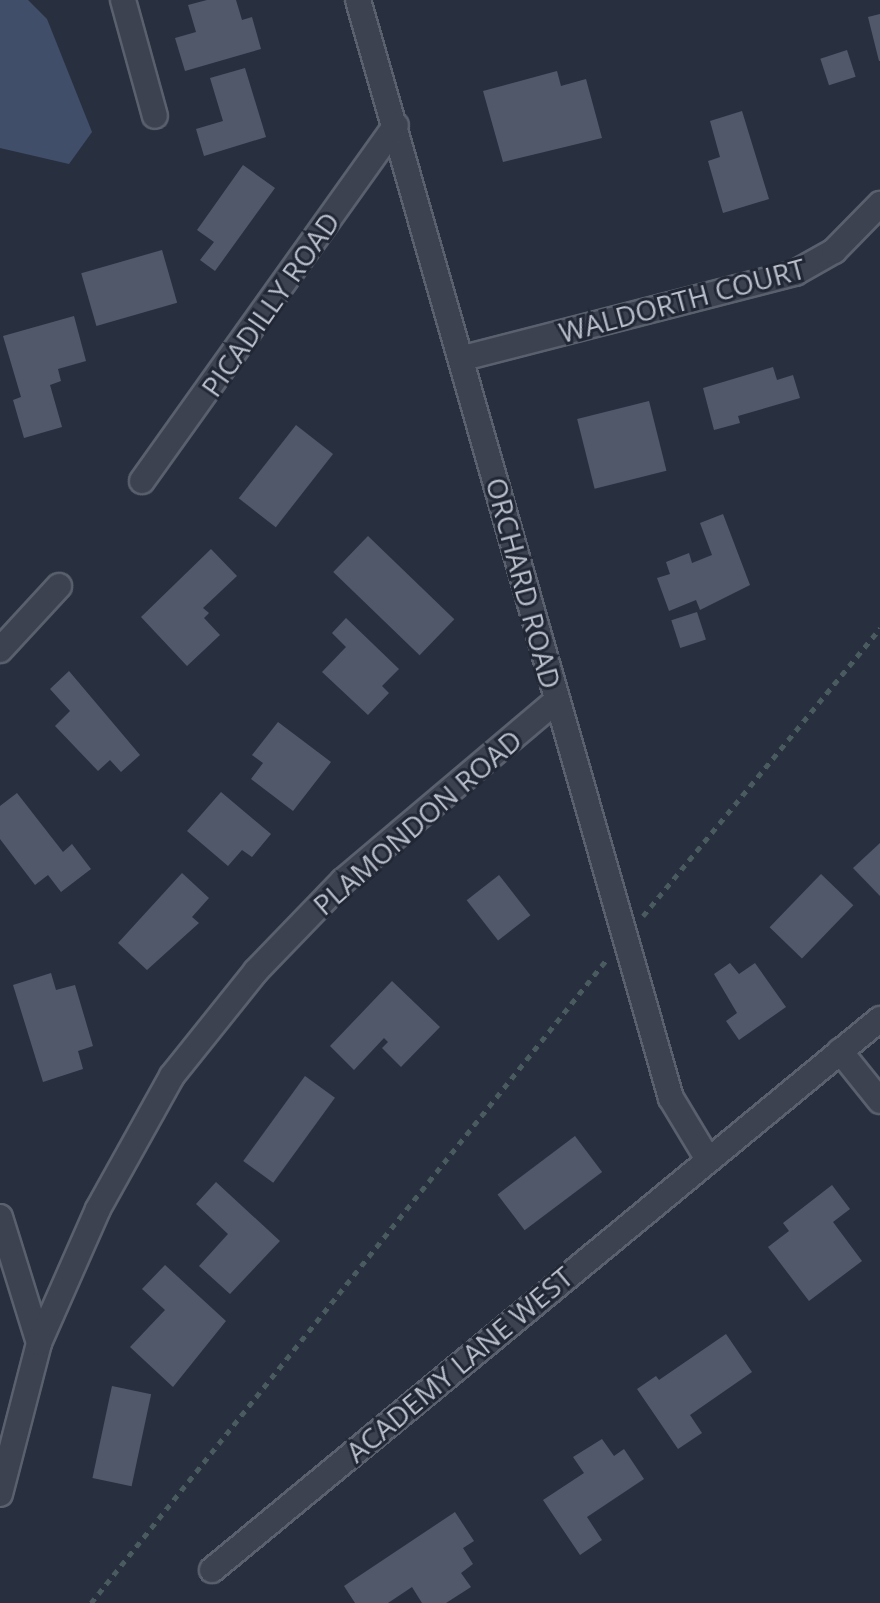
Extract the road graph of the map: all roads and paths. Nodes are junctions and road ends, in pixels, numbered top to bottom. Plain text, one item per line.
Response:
1 (123, 0) edge
2 (358, 0) edge
3 (155, 116) dead end
4 (396, 125) junction
5 (880, 204) edge
6 (464, 358) junction
7 (142, 481) dead end
8 (59, 586) dead end
9 (880, 628) edge
10 (0, 650) edge
11 (556, 701) junction
12 (625, 937) junction
13 (880, 1019) edge
14 (840, 1051) junction
15 (880, 1101) edge
16 (707, 1158) junction
17 (0, 1217) edge
18 (39, 1343) junction
19 (0, 1494) edge
20 (212, 1570) dead end
21 (91, 1603) edge

1 - 3 street
2 - 4 street, ORCHARD ROAD
4 - 6 street, ORCHARD ROAD
4 - 7 street, PICADILLY ROAD
5 - 6 street, WALDORTH COURT
6 - 11 street, ORCHARD ROAD
8 - 10 street
9 - 12 path
11 - 12 street, ORCHARD ROAD
11 - 18 street, PLAMONDON ROAD
12 - 16 street, ORCHARD ROAD
12 - 21 path
13 - 14 street, ACADEMY LANE WEST
14 - 15 street
14 - 16 street, ACADEMY LANE WEST
16 - 20 street, ACADEMY LANE WEST
17 - 18 street
18 - 19 street, PLAMONDON ROAD

